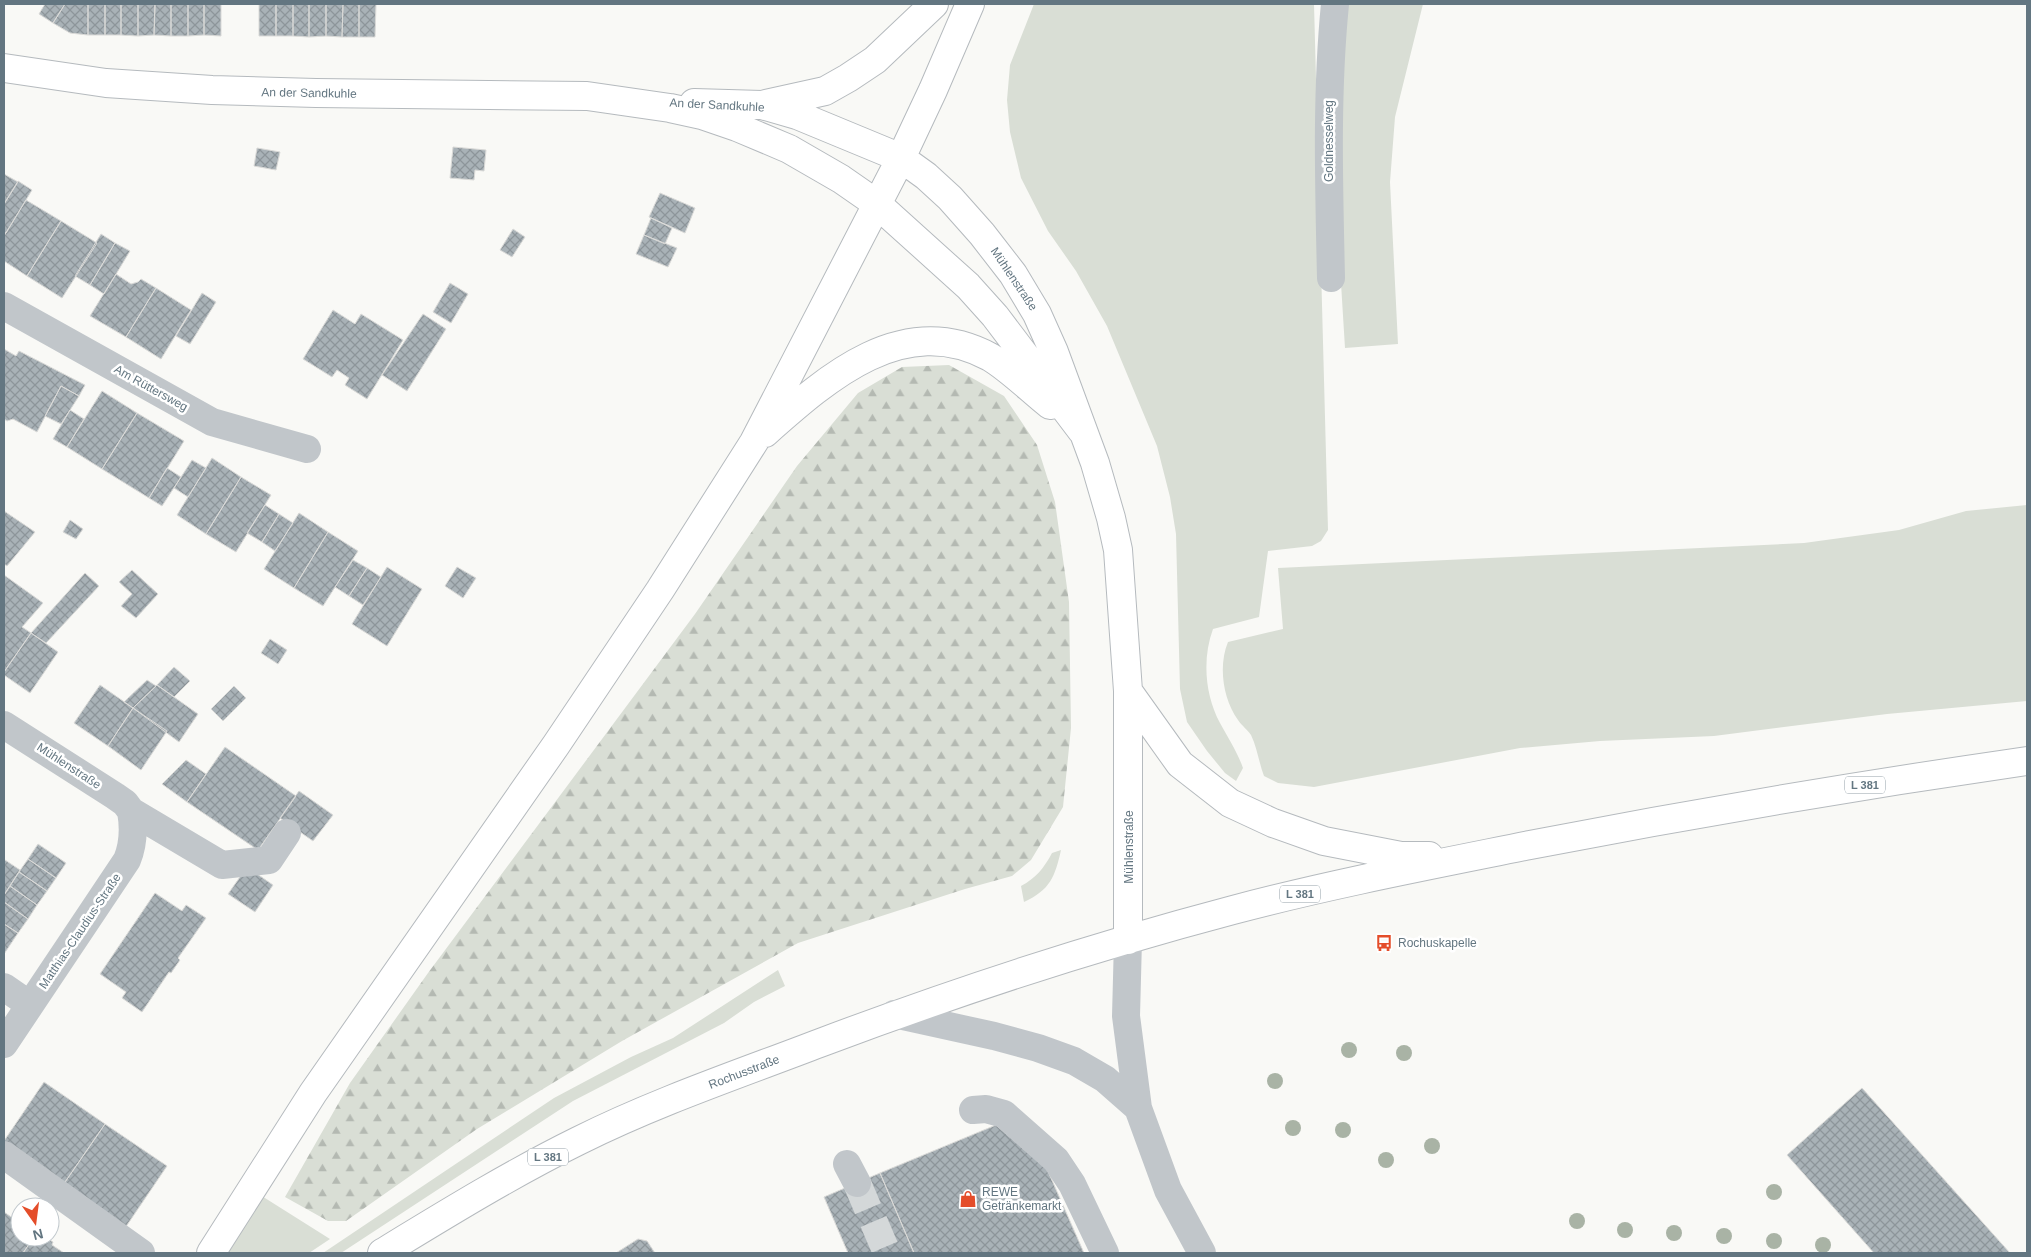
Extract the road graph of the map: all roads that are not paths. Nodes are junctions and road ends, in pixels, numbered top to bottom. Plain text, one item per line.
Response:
1 (934, 4) edge
2 (970, 4) edge
3 (1335, 4) edge
4 (4, 68) edge
5 (614, 99) junction
6 (762, 105) junction
7 (901, 158) junction
8 (877, 204) junction
9 (1331, 278) dead end
10 (4, 306) edge
11 (1082, 431) junction
12 (754, 442) junction
13 (306, 449) dead end
14 (1128, 691) junction
15 (4, 725) edge
16 (2027, 761) edge
17 (131, 811) junction
18 (287, 833) dead end
19 (1474, 856) junction
20 (1128, 940) junction
21 (4, 987) edge
22 (30, 1005) junction
23 (894, 1014) junction
24 (4, 1044) edge
25 (1138, 1108) junction
26 (973, 1110) dead end
27 (4, 1154) edge
28 (141, 1253) edge
29 (211, 1253) edge
30 (382, 1253) edge
31 (1105, 1253) edge
32 (1202, 1253) edge

1 - 6 main road
2 - 7 main road
3 - 9 street, Goldnesselweg
4 - 5 main road, An der Sandkuhle
5 - 6 main road, An der Sandkuhle
5 - 8 main road, An der Sandkuhle
6 - 7 main road, An der Sandkuhle
7 - 8 main road
7 - 11 main road, Mühlenstraße
8 - 11 main road, Mühlenstraße
8 - 12 main road
10 - 13 street, Am Rüttersweg
11 - 12 main road
11 - 14 main road, Mühlenstraße
12 - 29 main road
14 - 19 main road
14 - 20 main road, Mühlenstraße
15 - 17 street, Mühlenstraße
16 - 19 main road, L 381
17 - 18 street, Mühlenstraße
17 - 22 street, Matthias-Claudius-Straße
19 - 20 main road, L 381
20 - 23 main road, Rochusstraße / L 381
20 - 25 street, Mühlenstraße
21 - 22 street
22 - 24 street, Matthias-Claudius-Straße
23 - 25 street
23 - 30 main road, Rochusstraße / L 381
25 - 32 street, Mühlenstraße
26 - 31 street
27 - 28 street

